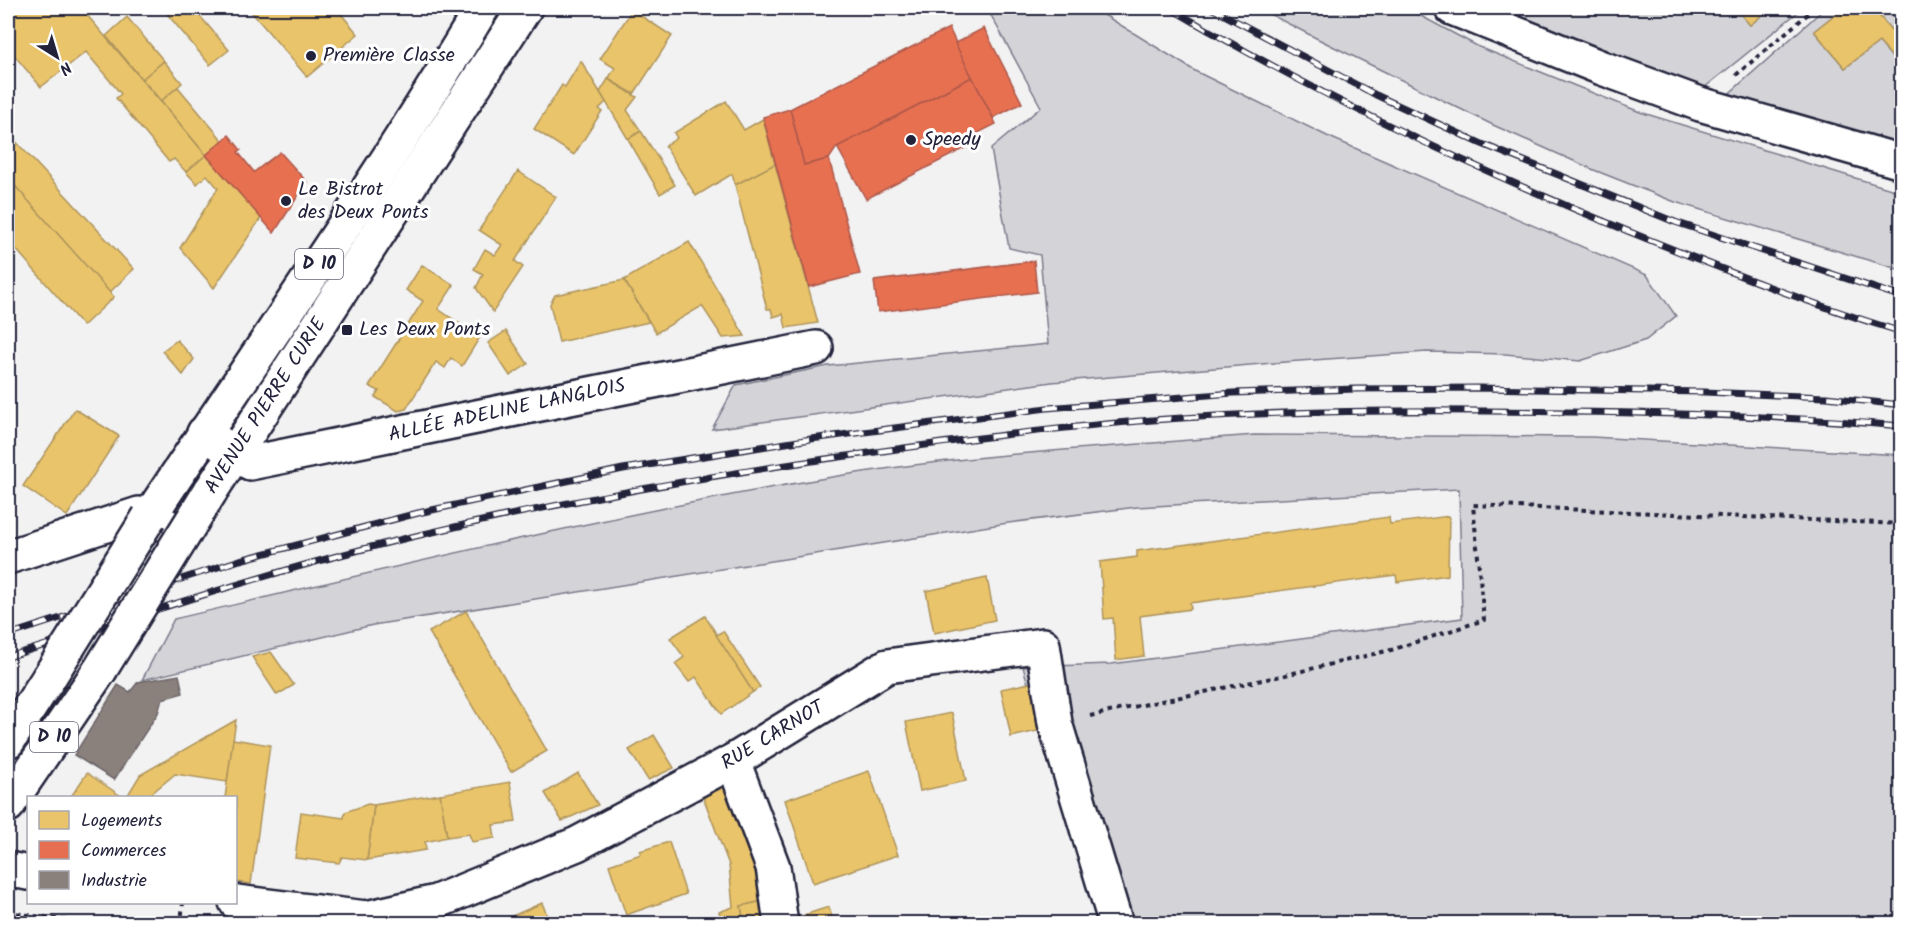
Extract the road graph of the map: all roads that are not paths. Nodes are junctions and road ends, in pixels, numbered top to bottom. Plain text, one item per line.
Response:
1 (482, 8) edge
2 (525, 8) edge
3 (1452, 8) edge
4 (1902, 162) edge
5 (816, 348) dead end
6 (257, 357) junction
7 (284, 378) junction
8 (204, 434) junction
9 (235, 454) junction
10 (149, 517) junction
11 (184, 534) junction
12 (8, 557) edge
13 (8, 741) edge
14 (734, 761) junction
15 (8, 805) edge
16 (8, 869) edge
17 (27, 873) edge
18 (237, 903) edge
19 (781, 924) edge
20 (1116, 924) edge

1 - 6 street, AVENUE PIERRE CURIE / D 10
2 - 7 street, AVENUE PIERRE CURIE / D 10
3 - 4 street
5 - 9 street, ALLÉE ADELINE LANGLOIS
6 - 7 street
6 - 8 street, AVENUE PIERRE CURIE / D 10
7 - 9 street, AVENUE PIERRE CURIE / D 10
8 - 9 street, ALLÉE ADELINE LANGLOIS
8 - 10 street, AVENUE PIERRE CURIE / D 10
9 - 11 street, AVENUE PIERRE CURIE / D 10, bridge
10 - 11 street
10 - 12 street
10 - 13 street, AVENUE PIERRE CURIE / D 10, bridge
11 - 15 street, AVENUE PIERRE CURIE / D 10, bridge
14 - 18 street, RUE CARNOT
14 - 19 street
14 - 20 street, RUE CARNOT
16 - 17 street

